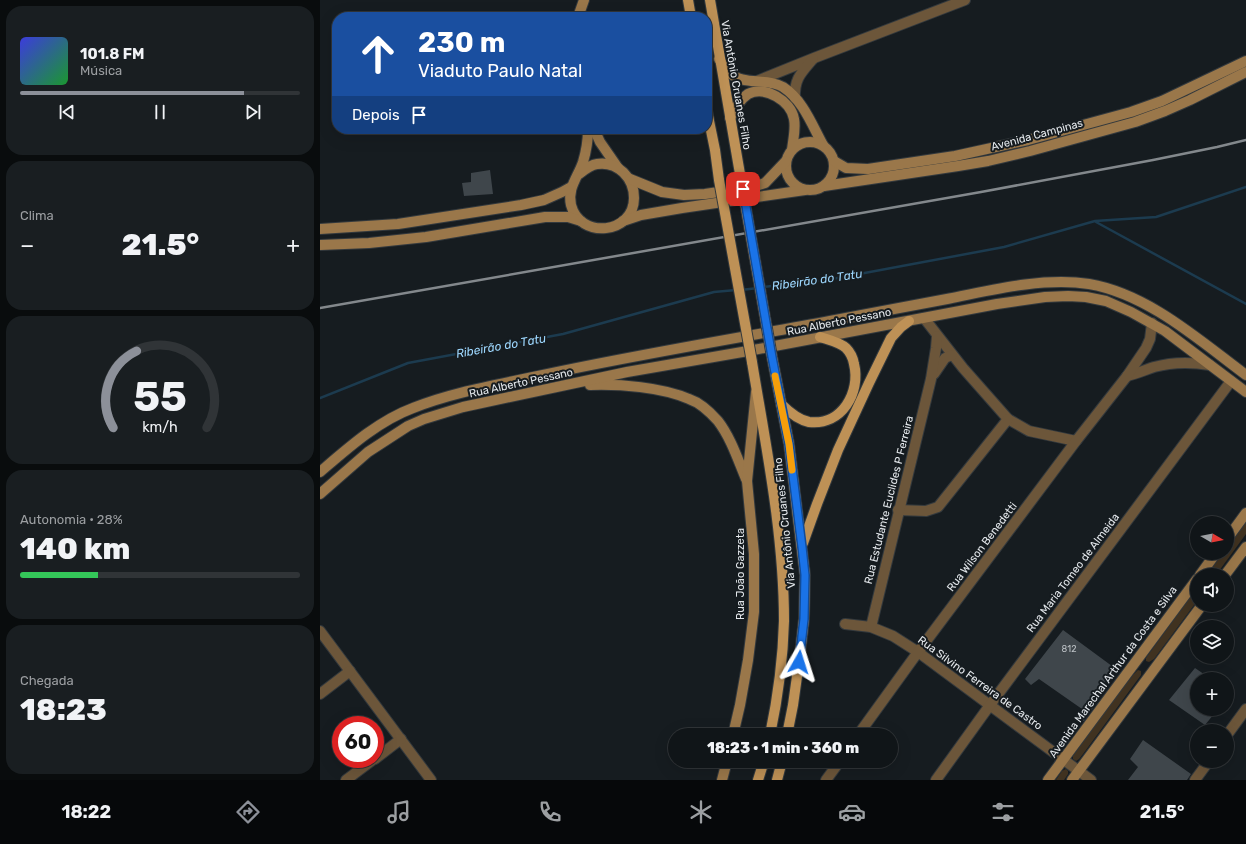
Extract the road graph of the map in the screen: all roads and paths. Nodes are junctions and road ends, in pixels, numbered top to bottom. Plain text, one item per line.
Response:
1 (584, 0) edge
2 (688, 0) edge
3 (710, 0) edge
4 (965, 0) edge
5 (580, 12) edge
6 (690, 12) edge
7 (712, 12) edge
8 (712, 13) edge
9 (814, 58) junction
10 (719, 59) junction
11 (1246, 61) edge
12 (1246, 72) edge
13 (757, 81) junction
14 (795, 98) junction
15 (730, 118) junction
16 (588, 134) edge
17 (596, 134) edge
18 (712, 134) edge
19 (823, 145) junction
20 (792, 150) junction
21 (956, 156) junction
22 (786, 161) junction
23 (834, 161) junction
24 (958, 166) junction
25 (618, 168) junction
26 (578, 174) junction
27 (630, 179) junction
28 (571, 186) junction
29 (824, 186) junction
30 (805, 190) junction
31 (581, 221) junction
32 (623, 221) junction
33 (320, 229) edge
34 (320, 245) edge
35 (924, 318) junction
36 (909, 321) junction
37 (1152, 323) junction
38 (937, 336) junction
39 (820, 337) junction
40 (952, 355) junction
41 (1210, 365) junction
42 (1246, 375) edge
43 (1127, 376) junction
44 (931, 379) junction
45 (1231, 381) junction
46 (567, 385) junction
47 (756, 388) junction
48 (1246, 392) edge
49 (781, 404) junction
50 (1008, 419) junction
51 (1076, 441) junction
52 (320, 472) edge
53 (747, 481) junction
54 (320, 494) edge
55 (898, 510) junction
56 (1246, 513) edge
57 (1234, 529) edge
58 (802, 547) junction
59 (1246, 547) edge
60 (1230, 568) edge
61 (1190, 588) edge
62 (1197, 612) edge
63 (845, 624) dead end
64 (870, 627) junction
65 (320, 631) edge
66 (918, 652) junction
67 (350, 671) junction
68 (320, 694) edge
69 (990, 705) junction
70 (1246, 709) edge
71 (1234, 726) edge
72 (735, 728) edge
73 (771, 728) edge
74 (788, 728) edge
75 (863, 728) edge
76 (401, 739) junction
77 (384, 752) edge
78 (1064, 759) junction
79 (362, 768) joint
80 (725, 768) edge
81 (762, 768) edge
82 (780, 768) edge
83 (835, 768) edge
84 (1203, 768) edge
85 (1079, 771) junction
86 (346, 780) edge
87 (361, 780) edge
88 (432, 780) edge
89 (722, 780) edge
90 (758, 780) edge
91 (777, 780) edge
92 (826, 780) edge
93 (936, 780) edge
94 (1048, 780) edge
95 (1072, 780) edge
96 (1091, 780) edge
97 (1195, 780) edge

1 - 5 main road
2 - 6 main road
3 - 7 main road, Via Antônio Cruanes Filho
4 - 9 street
8 - 10 main road, Via Antônio Cruanes Filho
9 - 13 street
9 - 14 street
10 - 13 main road
10 - 15 main road, Via Antônio Cruanes Filho
11 - 21 main road, Avenida Campinas
12 - 24 main road, Avenida Campinas
13 - 14 main road
14 - 19 main road
15 - 20 main road
15 - 49 main road, Via Antônio Cruanes Filho, bridge
16 - 26 main road
17 - 25 main road
18 - 47 main road, Via Antônio Cruanes Filho, bridge
19 - 20 main road
19 - 23 main road
20 - 22 main road
21 - 23 main road, Avenida Campinas
21 - 24 main road
22 - 27 main road
22 - 30 main road
23 - 29 main road
24 - 29 main road, Avenida Campinas
25 - 26 main road
25 - 27 main road
26 - 28 main road
27 - 32 main road
28 - 31 main road
28 - 33 main road
29 - 30 main road
30 - 32 main road
31 - 32 main road
31 - 34 main road
35 - 36 main road, Rua Alberto Pessano
35 - 37 main road, Rua Alberto Pessano
35 - 38 street
36 - 39 main road, Rua Alberto Pessano
36 - 58 main road
37 - 41 main road, Rua Alberto Pessano
37 - 43 street, Rua Wilson Benedetti
38 - 40 street
38 - 44 street, Rua Estudante Euclides P Ferreira
39 - 46 main road, Rua Alberto Pessano
39 - 49 main road
40 - 44 street, Rua Estudante Euclides P Ferreira
40 - 50 street
41 - 43 street
41 - 45 main road, Rua Alberto Pessano
42 - 52 main road, Rua Alberto Pessano
43 - 51 street, Rua Wilson Benedetti
44 - 55 street, Rua Estudante Euclides P Ferreira
45 - 48 main road, Rua Alberto Pessano
45 - 69 street, Rua Maria Tomeo de Almeida
46 - 53 main road
46 - 54 main road, Rua Alberto Pessano
47 - 53 main road, Rua João Gazzeta
47 - 73 main road, Via Antônio Cruanes Filho
49 - 58 main road, Via Antônio Cruanes Filho
50 - 51 street
50 - 55 street
51 - 66 street, Rua Wilson Benedetti
53 - 72 main road, Rua João Gazzeta
55 - 64 street, Rua Estudante Euclides P Ferreira
56 - 57 main road
58 - 74 main road, Via Antônio Cruanes Filho
59 - 60 main road
61 - 78 main road, Avenida Marechal Arthur da Costa e Silva
62 - 85 main road
63 - 64 street, Rua Silvino Ferreira de Castro
64 - 66 street, Rua Silvino Ferreira de Castro
65 - 67 street
66 - 69 street, Rua Silvino Ferreira de Castro
66 - 75 street, Rua Wilson Benedetti
67 - 68 street
67 - 76 street
69 - 78 street, Rua Silvino Ferreira de Castro
69 - 93 street, Rua Maria Tomeo de Almeida
70 - 71 street
76 - 77 street
76 - 88 street
78 - 85 street, Rua Silvino Ferreira de Castro
78 - 94 main road, Avenida Marechal Arthur da Costa e Silva
79 - 86 street
79 - 87 street
80 - 89 main road
81 - 90 main road
82 - 91 main road
83 - 92 street
84 - 97 street
85 - 95 main road
85 - 96 street, Rua Silvino Ferreira de Castro

